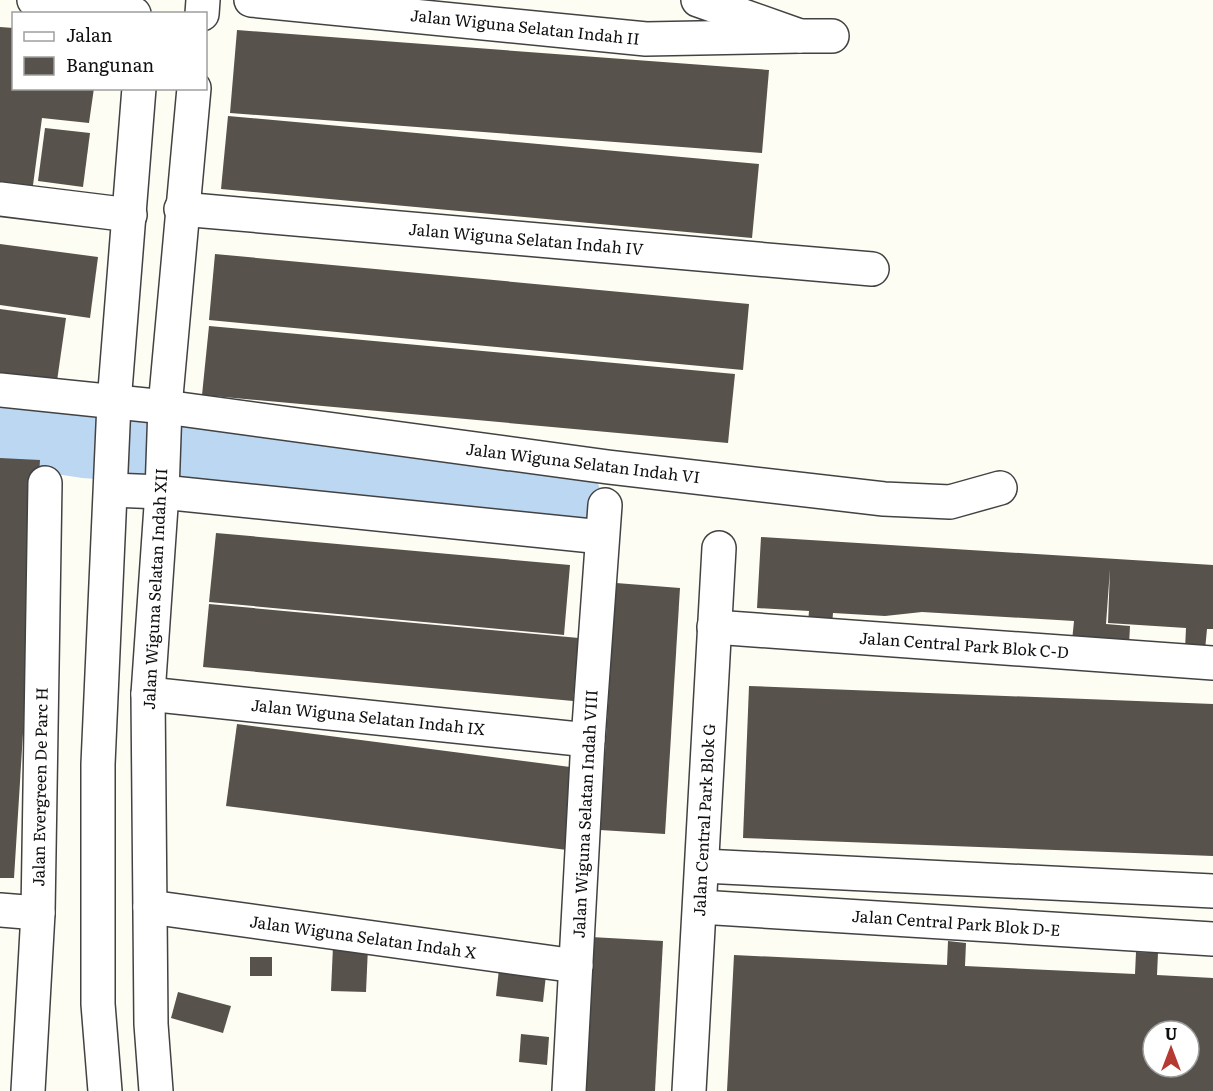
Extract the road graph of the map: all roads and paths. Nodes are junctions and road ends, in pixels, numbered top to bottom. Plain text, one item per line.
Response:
1 (34, 0) edge
2 (251, 0) edge
3 (698, 0) edge
4 (120, 12) edge
5 (800, 36) junction
6 (832, 36) dead end
7 (139, 90) edge
8 (194, 90) edge
9 (0, 199) edge
10 (181, 209) junction
11 (130, 214) junction
12 (872, 269) dead end
13 (0, 390) edge
14 (114, 412) junction
15 (165, 415) junction
16 (111, 480) junction
17 (162, 481) junction
18 (45, 483) dead end
19 (1000, 488) dead end
20 (605, 505) dead end
21 (602, 537) junction
22 (719, 548) dead end
23 (714, 627) junction
24 (1213, 663) edge
25 (148, 694) junction
26 (588, 740) junction
27 (703, 866) junction
28 (1213, 891) edge
29 (150, 907) junction
30 (700, 907) junction
31 (0, 910) edge
32 (38, 914) junction
33 (1213, 939) edge
34 (576, 966) junction
35 (28, 1091) edge
36 (105, 1091) edge
37 (156, 1091) edge
38 (569, 1091) edge
39 (689, 1091) edge

1 - 4 street
2 - 5 street, Jalan Wiguna Selatan Indah II
3 - 5 street, Jalan Wiguna Selatan Indah II
5 - 6 street, Jalan Wiguna Selatan Indah II
7 - 11 street
8 - 10 street, Jalan Wiguna Selatan Indah XII
9 - 11 street
10 - 12 street, Jalan Wiguna Selatan Indah IV
10 - 15 street, Jalan Wiguna Selatan Indah XII
11 - 14 street
13 - 14 street, Jalan Wiguna Selatan Indah VI
14 - 15 street, Jalan Wiguna Selatan Indah VI
14 - 16 street
15 - 17 street, Jalan Wiguna Selatan Indah XII
15 - 19 street, Jalan Wiguna Selatan Indah VI
16 - 17 street
16 - 36 street
17 - 21 street
17 - 25 street, Jalan Wiguna Selatan Indah XII
18 - 32 street, Jalan Evergreen De Parc H
20 - 21 street, Jalan Wiguna Selatan Indah VIII
21 - 26 street, Jalan Wiguna Selatan Indah VIII
22 - 23 street, Jalan Central Park Blok G
23 - 24 street, Jalan Central Park Blok C-D
23 - 27 street, Jalan Central Park Blok G
25 - 26 street, Jalan Wiguna Selatan Indah IX
25 - 29 street, Jalan Wiguna Selatan Indah XII
26 - 34 street, Jalan Wiguna Selatan Indah VIII
27 - 28 street
27 - 30 street, Jalan Central Park Blok G
29 - 34 street, Jalan Wiguna Selatan Indah X
29 - 37 street, Jalan Wiguna Selatan Indah XII
30 - 33 street, Jalan Central Park Blok D-E
30 - 39 street, Jalan Central Park Blok G
31 - 32 street
32 - 35 street, Jalan Evergreen De Parc H
34 - 38 street, Jalan Wiguna Selatan Indah VIII

